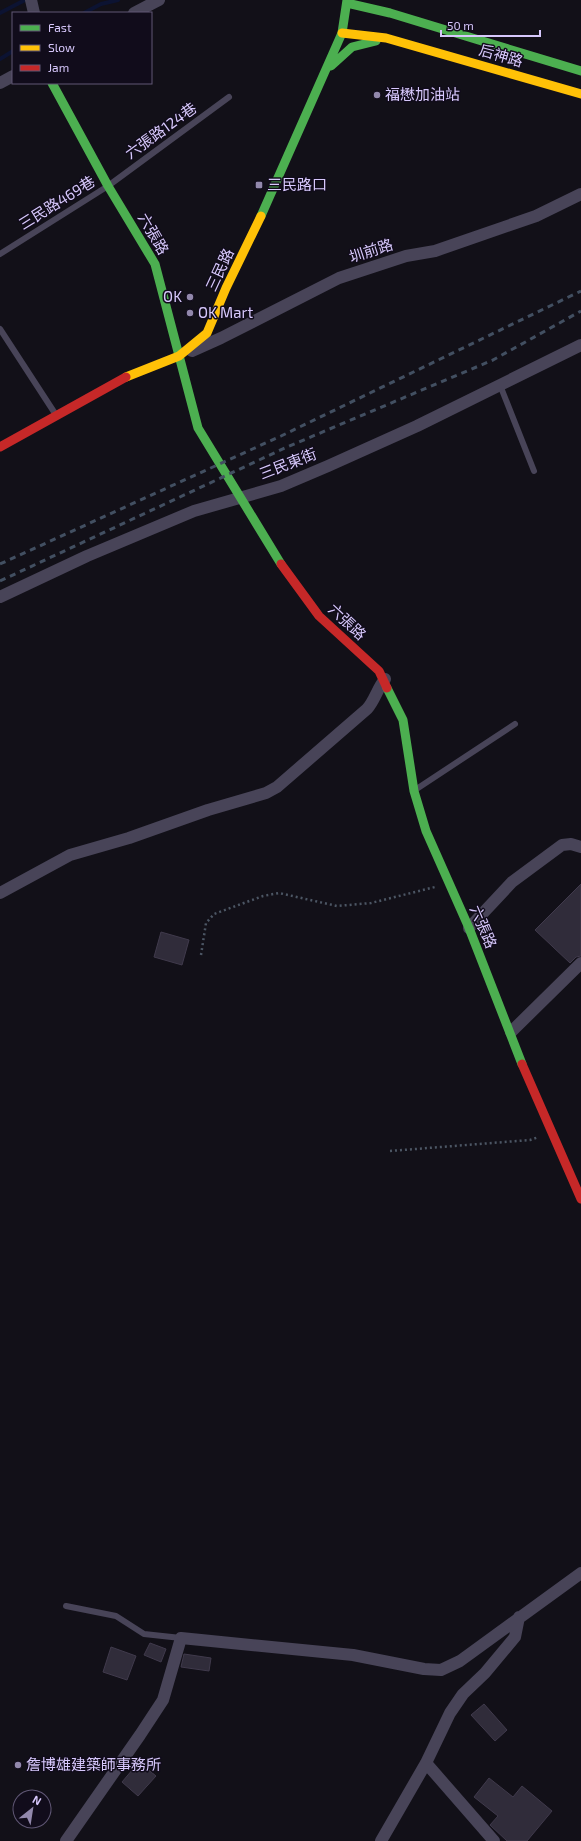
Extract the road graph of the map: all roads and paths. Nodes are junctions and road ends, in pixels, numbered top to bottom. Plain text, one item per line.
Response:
1 (30, 0) edge
2 (158, 0) edge
3 (371, 0) edge
4 (347, 1) edge
5 (34, 12) edge
6 (136, 12) edge
7 (390, 13) junction
8 (342, 33) junction
9 (386, 38) junction
10 (328, 68) junction
11 (581, 71) edge
12 (12, 77) edge
13 (0, 83) edge
14 (53, 84) edge
15 (581, 94) edge
16 (229, 97) dead end
17 (108, 186) junction
18 (581, 194) edge
19 (0, 254) edge
20 (0, 330) edge
21 (581, 345) edge
22 (179, 356) junction
23 (500, 385) junction
24 (56, 416) junction
25 (0, 447) edge
26 (534, 472) dead end
27 (239, 497) junction
28 (0, 597) edge
29 (385, 680) junction
30 (515, 724) dead end
31 (414, 791) junction
32 (581, 846) edge
33 (449, 882) junction
34 (0, 893) edge
35 (469, 928) junction
36 (201, 955) dead end
37 (581, 963) edge
38 (511, 1032) junction
39 (550, 1132) junction
40 (390, 1151) dead end
41 (581, 1199) edge
42 (581, 1573) edge
43 (66, 1606) dead end
44 (518, 1617) junction
45 (181, 1638) junction
46 (426, 1763) junction
47 (66, 1841) edge
48 (380, 1841) edge
49 (494, 1841) edge

1 - 5 street
2 - 6 street
3 - 7 street
4 - 7 street, 后神路
4 - 8 street, 三民路
7 - 11 street, 后神路
8 - 9 street, 后神路
8 - 10 street, 三民路
9 - 10 street
9 - 15 street, 后神路
10 - 22 street, 三民路
12 - 13 street
14 - 17 street, 六張路
16 - 17 lane, 六張路124巷
17 - 19 lane, 三民路469巷
17 - 22 street, 六張路
18 - 22 street, 圳前路
20 - 24 lane
21 - 23 street, 三民東街
22 - 24 street, 三民路
22 - 27 street, 六張路
23 - 26 lane
23 - 27 street, 三民東街
24 - 25 street, 三民路
27 - 28 street, 三民東街
27 - 29 street, 六張路
29 - 31 street, 六張路
29 - 34 street
30 - 31 lane
31 - 33 street, 六張路
32 - 35 street
33 - 35 street, 六張路
33 - 36 path
35 - 38 street, 六張路
37 - 38 street
38 - 39 street, 六張路
39 - 40 path
39 - 41 street, 六張路
42 - 44 street
43 - 45 lane
44 - 45 street
44 - 46 street
45 - 47 street
46 - 48 street
46 - 49 street

